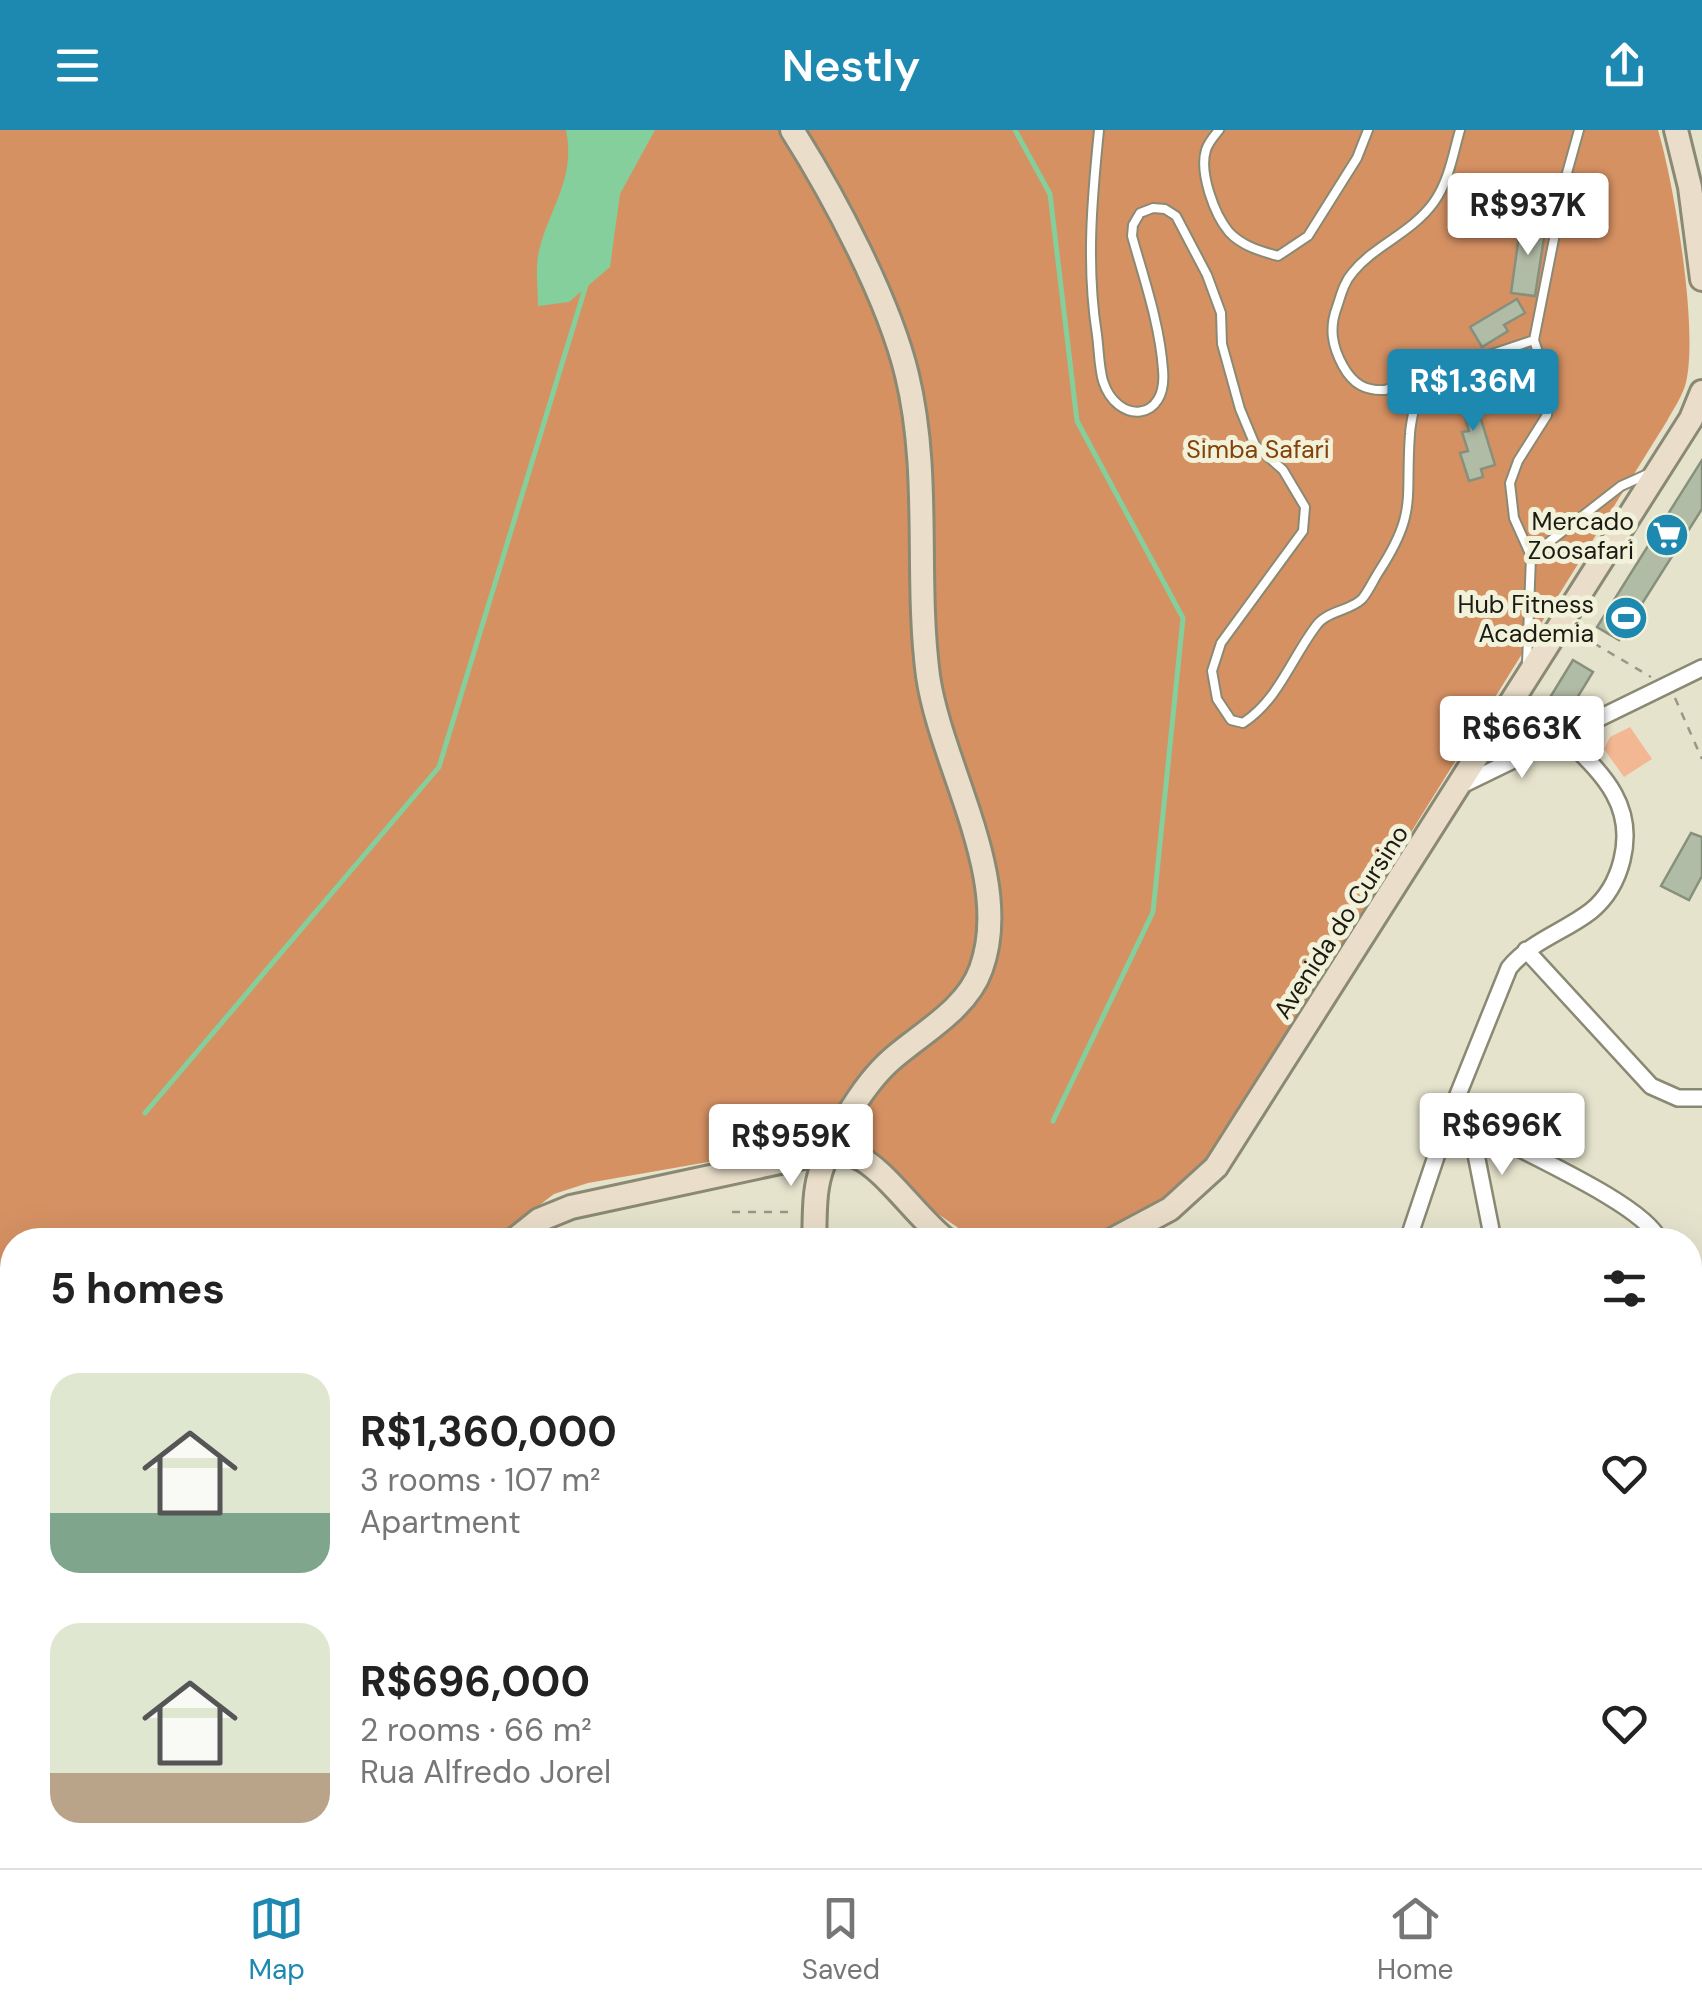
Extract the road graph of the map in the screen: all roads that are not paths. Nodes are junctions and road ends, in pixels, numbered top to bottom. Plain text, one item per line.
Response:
1 (792, 130) edge
2 (1099, 130) edge
3 (1219, 130) edge
4 (1368, 130) edge
5 (1460, 130) edge
6 (1579, 130) edge
7 (1676, 130) edge
8 (1702, 278) edge
9 (1534, 340) junction
10 (1414, 381) junction
11 (1702, 392) edge
12 (1660, 468) junction
13 (1531, 556) junction
14 (1702, 668) edge
15 (1528, 677) junction
16 (1514, 699) junction
17 (1563, 736) junction
18 (1460, 786) junction
19 (1526, 950) junction
20 (1702, 1098) edge
21 (1451, 1112) junction
22 (1470, 1124) junction
23 (830, 1151) junction
24 (529, 1228) edge
25 (815, 1228) edge
26 (931, 1228) edge
27 (1134, 1228) edge
28 (1412, 1228) edge
29 (1491, 1228) edge
30 (1652, 1228) edge

1 - 23 main road
2 - 10 lane
3 - 4 lane
5 - 10 lane
6 - 9 lane
7 - 8 main road
9 - 10 lane
9 - 13 lane
11 - 12 main road, Avenida do Cursino
12 - 13 lane
12 - 15 main road, Avenida do Cursino
13 - 15 lane
14 - 17 street
15 - 16 main road, Avenida do Cursino
16 - 17 lane
16 - 18 main road, Avenida do Cursino
17 - 18 street
17 - 19 street
18 - 27 main road, Avenida do Cursino
19 - 20 street
19 - 21 street
21 - 22 street
21 - 28 street
22 - 29 street
22 - 30 street
23 - 24 main road
23 - 25 main road
23 - 26 main road

